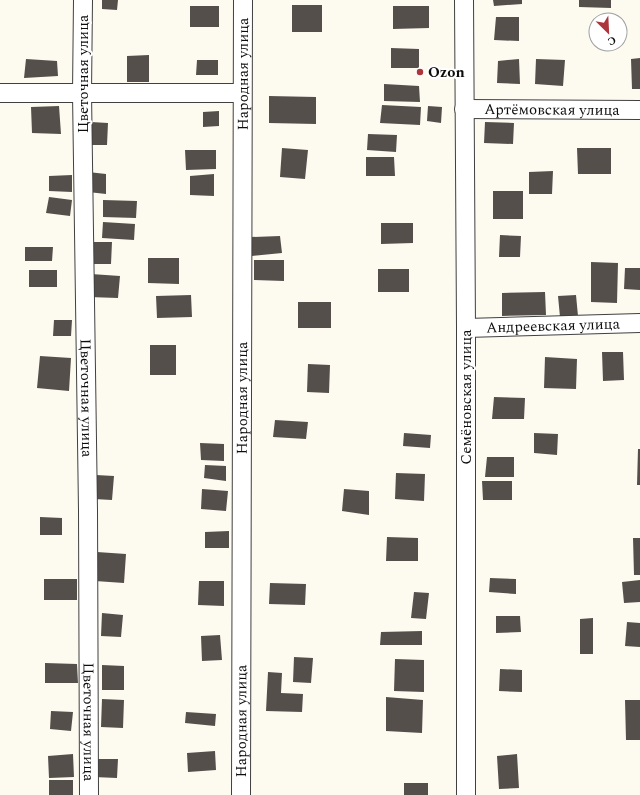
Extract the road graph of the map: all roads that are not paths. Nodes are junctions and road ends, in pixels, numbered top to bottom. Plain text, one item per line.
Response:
1 (83, 0) edge
2 (243, 0) edge
3 (464, 0) edge
4 (0, 93) edge
5 (82, 93) junction
6 (242, 93) junction
7 (464, 109) junction
8 (640, 110) edge
9 (640, 323) edge
10 (466, 328) junction
11 (89, 795) edge
12 (241, 795) edge
13 (466, 795) edge

1 - 5 street, Цветочная улица
2 - 6 street, Народная улица
3 - 7 street, Семёновская улица
4 - 5 street
5 - 6 street
5 - 11 street, Цветочная улица
6 - 12 street, Народная улица
7 - 8 street, Артёмовская улица
7 - 10 street, Семёновская улица
9 - 10 street, Андреевская улица
10 - 13 street, Семёновская улица

